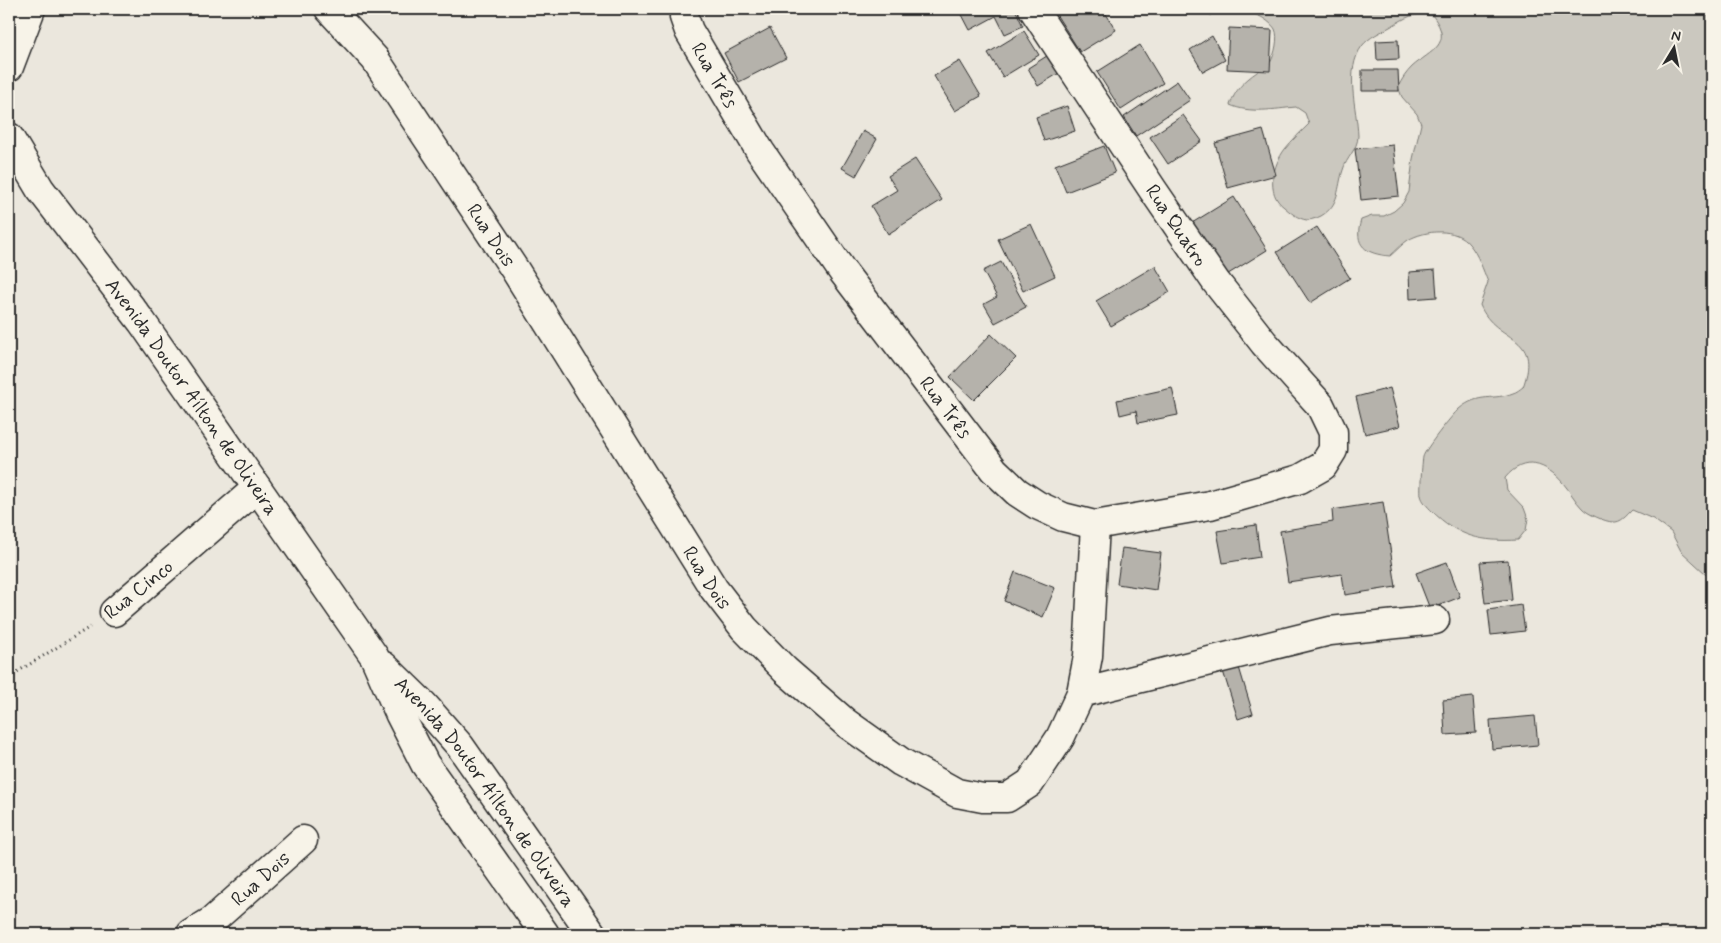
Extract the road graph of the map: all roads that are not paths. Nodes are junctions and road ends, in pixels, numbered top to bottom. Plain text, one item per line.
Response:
1 (31, 9) edge
2 (329, 9) edge
3 (1034, 9) edge
4 (685, 13) edge
5 (9, 67) edge
6 (9, 137) edge
7 (1333, 432) joint
8 (257, 488) junction
9 (1095, 525) junction
10 (114, 612) road end
11 (1435, 620) dead end
12 (374, 656) junction
13 (1081, 693) junction
14 (303, 840) dead end
15 (191, 934) edge
16 (545, 934) edge
17 (592, 934) edge

1 - 5 street
2 - 13 street, Rua Dois
3 - 7 street, Rua Quatro
4 - 9 street, Rua Três
6 - 8 street, Avenida Doutor Aílton de Oliveira
7 - 9 street, Rua Três
8 - 10 street, Rua Cinco
8 - 12 street, Avenida Doutor Aílton de Oliveira
9 - 13 street, Rua Dois
11 - 13 street
12 - 16 street, Avenida Doutor Aílton de Oliveira
12 - 17 street, Avenida Doutor Aílton de Oliveira
14 - 15 street, Rua Dois

